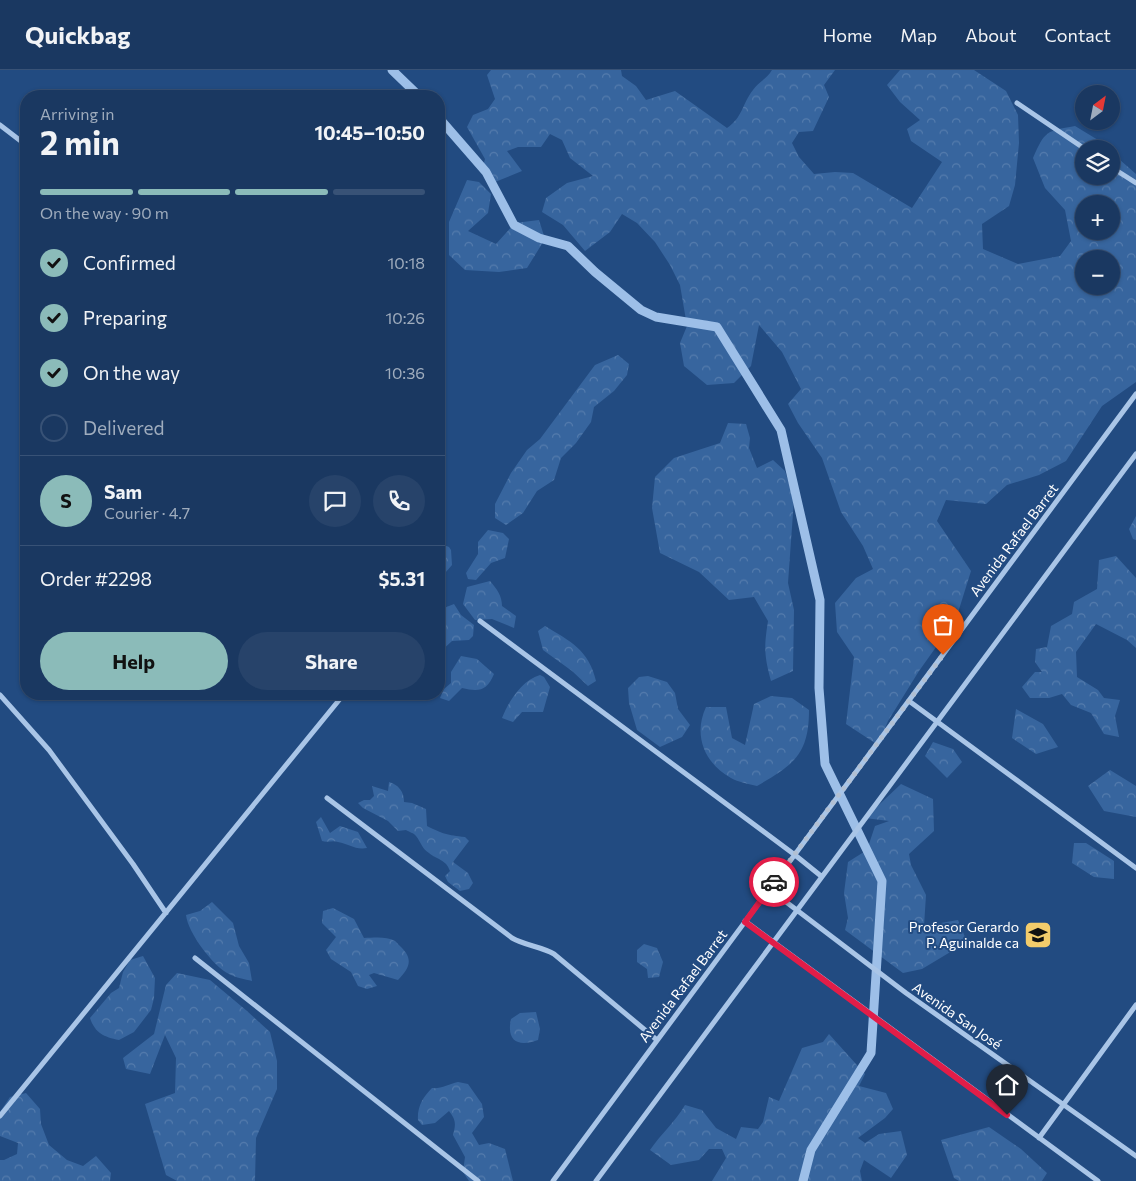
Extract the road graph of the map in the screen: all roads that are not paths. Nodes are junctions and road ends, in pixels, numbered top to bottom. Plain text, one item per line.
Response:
1 (1017, 104) dead end
2 (0, 125) edge
3 (20, 140) edge
4 (1075, 142) edge
5 (1120, 173) edge
6 (1136, 183) edge
7 (1136, 394) edge
8 (1136, 454) edge
9 (480, 621) dead end
10 (0, 695) edge
11 (339, 700) edge
12 (909, 701) junction
13 (937, 722) junction
14 (327, 798) dead end
15 (795, 855) junction
16 (1136, 868) edge
17 (821, 876) junction
18 (769, 889) junction
19 (797, 909) junction
20 (166, 913) junction
21 (745, 922) junction
22 (772, 942) junction
23 (194, 958) dead end
24 (1136, 1006) edge
25 (657, 1040) junction
26 (1064, 1105) junction
27 (0, 1116) edge
28 (1040, 1138) junction
29 (1136, 1156) edge
30 (478, 1181) edge
31 (553, 1181) edge
32 (596, 1181) edge
33 (1098, 1181) edge

1 - 4 street
2 - 3 street
5 - 6 street
7 - 12 street, Avenida Rafael Barret
8 - 13 street
9 - 15 street
10 - 20 street
11 - 20 street
12 - 13 street
12 - 15 street, Avenida Rafael Barret
13 - 16 street
13 - 17 street
14 - 25 street
15 - 17 street
15 - 18 street, Avenida Rafael Barret
17 - 19 street
18 - 19 street, Avenida San José
18 - 21 street, Avenida Rafael Barret
19 - 22 street
19 - 26 street, Avenida San José
20 - 27 street
21 - 22 street
21 - 25 street, Avenida Rafael Barret
22 - 28 street
22 - 32 street
23 - 30 street
24 - 26 street
25 - 31 street, Avenida Rafael Barret
26 - 28 street
26 - 29 street, Avenida San José
28 - 33 street

